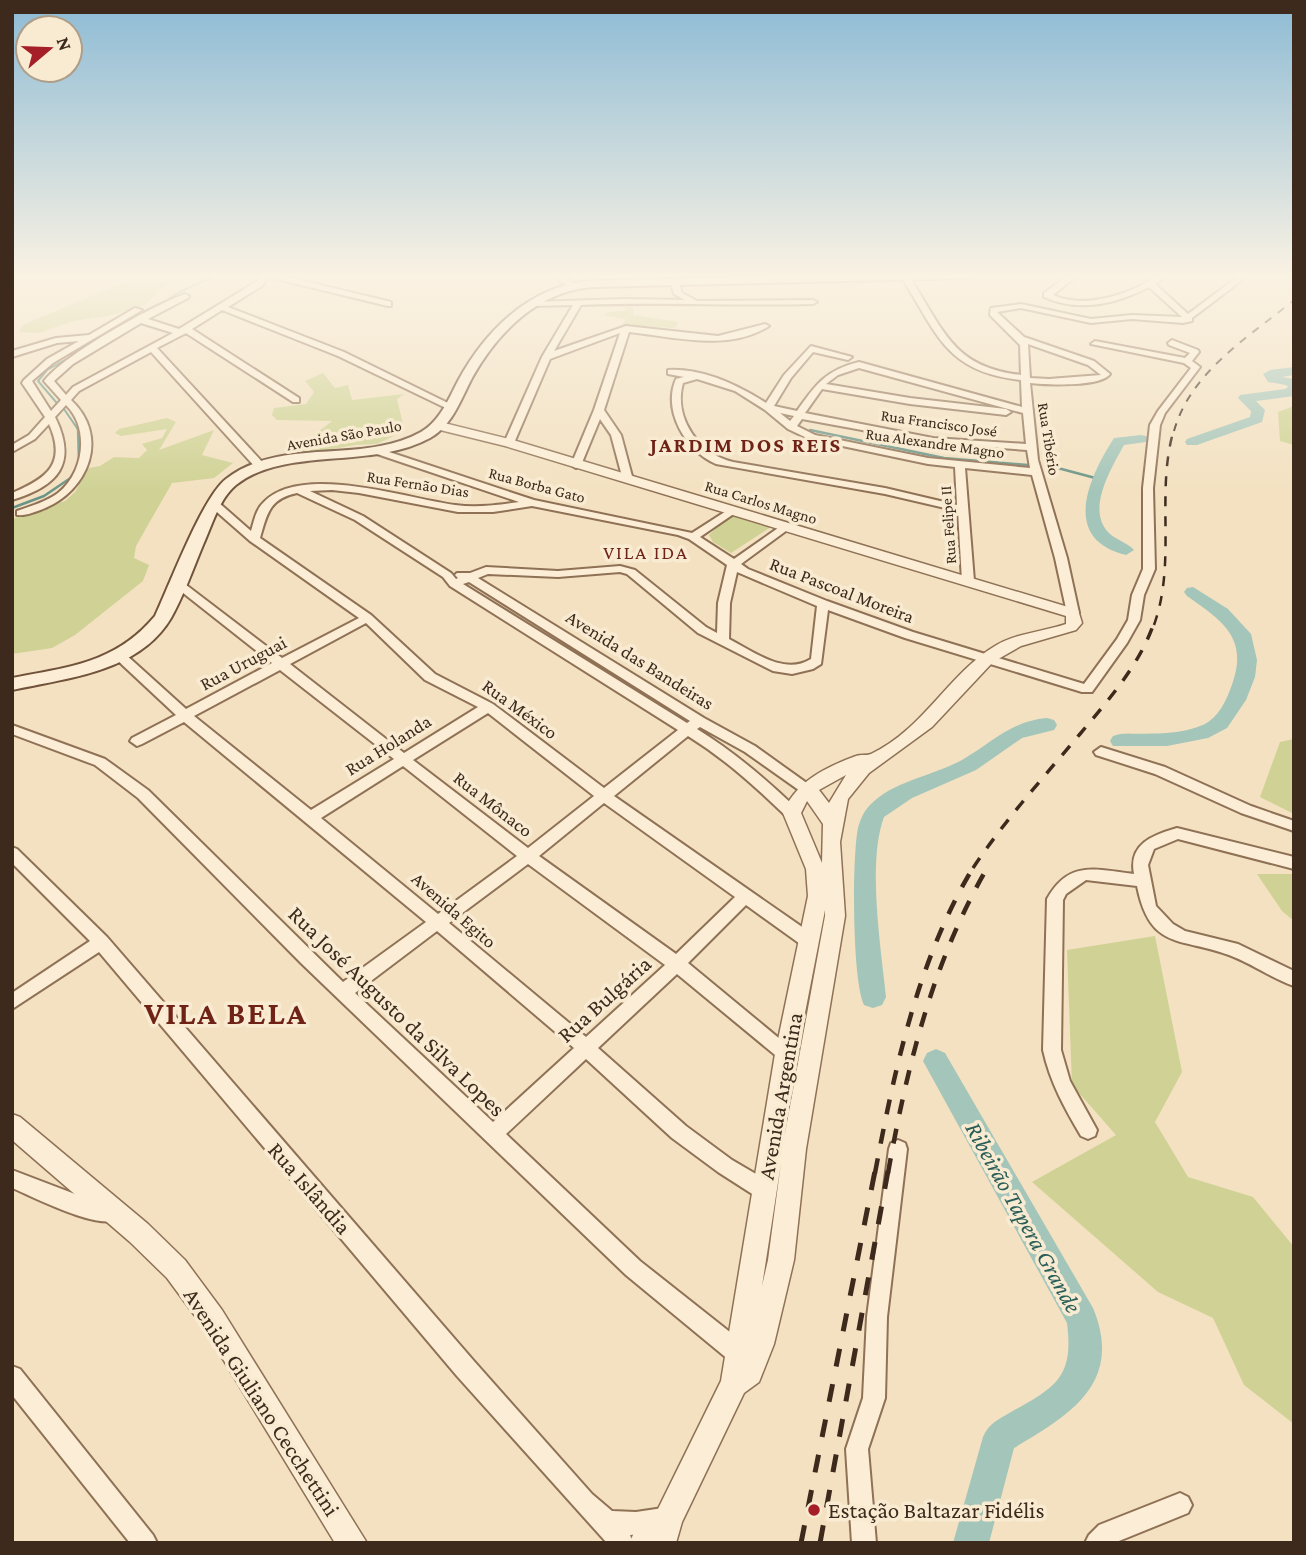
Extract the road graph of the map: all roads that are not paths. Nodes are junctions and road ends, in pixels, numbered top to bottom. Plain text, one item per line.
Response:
1 (151, 347) edge
2 (33, 348) edge
3 (73, 348) edge
4 (94, 348) edge
5 (150, 348) edge
6 (210, 348) edge
7 (325, 348) edge
8 (483, 348) edge
9 (552, 348) edge
10 (571, 348) edge
11 (620, 348) edge
12 (953, 348) edge
13 (1024, 348) edge
14 (1046, 348) edge
15 (1115, 348) edge
16 (1184, 348) edge
17 (12, 354) edge
18 (547, 357) junction
19 (848, 357) dead end
20 (1187, 361) junction
21 (1025, 379) junction
22 (820, 386) junction
23 (65, 398) junction
24 (296, 400) dead end
25 (451, 407) junction
26 (768, 408) junction
27 (599, 411) junction
28 (803, 411) junction
29 (1028, 413) junction
30 (50, 415) junction
31 (440, 426) junction
32 (791, 427) junction
33 (58, 430) junction
34 (32, 437) junction
35 (509, 443) junction
36 (13, 447) edge
37 (1032, 447) junction
38 (377, 451) junction
39 (576, 465) junction
40 (960, 466) junction
41 (261, 467) junction
42 (1036, 472) junction
43 (628, 480) junction
44 (298, 489) junction
45 (12, 497) edge
46 (533, 503) junction
47 (214, 504) junction
48 (961, 509) junction
49 (731, 512) junction
50 (21, 513) dead end
51 (785, 528) junction
52 (693, 537) junction
53 (254, 539) junction
54 (733, 565) junction
55 (467, 576) junction
56 (450, 580) junction
57 (968, 581) junction
58 (177, 583) junction
59 (823, 604) junction
60 (367, 618) junction
61 (1073, 618) junction
62 (723, 639) junction
63 (580, 646) junction
64 (566, 654) junction
65 (120, 656) junction
66 (988, 658) junction
67 (281, 664) junction
68 (12, 684) edge
69 (488, 707) junction
70 (185, 716) junction
71 (694, 725) junction
72 (12, 729) edge
73 (137, 741) dead end
74 (1101, 752) dead end
75 (882, 753) junction
76 (404, 760) junction
77 (808, 789) junction
78 (604, 796) junction
79 (792, 813) junction
80 (309, 818) junction
81 (1294, 827) edge
82 (832, 832) junction
83 (803, 835) junction
84 (12, 853) edge
85 (528, 856) junction
86 (1294, 863) edge
87 (1142, 881) junction
88 (744, 897) junction
89 (435, 923) junction
90 (809, 941) junction
91 (101, 942) junction
92 (677, 964) junction
93 (1294, 979) edge
94 (344, 991) junction
95 (12, 1002) edge
96 (585, 1047) junction
97 (786, 1054) junction
98 (12, 1125) edge
99 (1088, 1130) dead end
100 (493, 1134) junction
101 (898, 1149) dead end
102 (12, 1179) edge
103 (764, 1190) junction
104 (116, 1213) junction
105 (757, 1241) junction
106 (782, 1250) junction
107 (737, 1352) junction
108 (12, 1377) edge
109 (734, 1383) junction
110 (1180, 1505) dead end
111 (607, 1523) junction
112 (664, 1531) edge
113 (145, 1543) edge
114 (352, 1543) edge
115 (621, 1543) edge
116 (645, 1543) edge
117 (864, 1543) edge
118 (1097, 1543) edge

1 - 41 street
2 - 17 street
3 - 30 street
4 - 23 street
5 - 23 street
6 - 24 street
7 - 25 street
8 - 25 main road
9 - 18 street
10 - 18 street
11 - 27 street
12 - 21 street
13 - 21 street, Rua Tibério
14 - 21 street
15 - 20 street
16 - 20 street
18 - 35 street
19 - 26 street
20 - 66 street, Rua Pascoal Moreira
21 - 29 street, Rua Tibério
22 - 28 street
22 - 29 street
22 - 29 street
23 - 30 street
23 - 50 street
25 - 31 main road
26 - 28 street, Rua Francisco José
26 - 32 street, Rua Alexandre Magno
26 - 48 street, Rua Alexandre Magno
27 - 39 street
27 - 43 street
28 - 32 street
28 - 37 street, Rua Francisco José
29 - 37 street, Rua Tibério
30 - 33 street
30 - 34 street
31 - 35 street, Rua Carlos Magno
31 - 38 main road, Avenida São Paulo
32 - 40 street, Rua Alexandre Magno
33 - 34 street
33 - 45 street
34 - 36 street
35 - 39 street, Rua Carlos Magno
37 - 42 street, Rua Tibério
38 - 41 main road, Avenida São Paulo
38 - 46 street, Rua Borba Gato
39 - 43 street, Rua Carlos Magno
40 - 42 street, Rua Alexandre Magno
40 - 48 street, Rua Felipe II
41 - 47 main road, Avenida São Paulo
42 - 61 street, Rua Tibério
43 - 49 street, Rua Carlos Magno
44 - 46 street, Rua Fernão Dias
44 - 53 street
44 - 56 street, Avenida das Bandeiras
46 - 52 street, Rua Borba Gato
47 - 53 street, Rua México
47 - 58 main road, Avenida São Paulo
48 - 57 street, Rua Felipe II
49 - 51 street, Rua Carlos Magno
49 - 52 street
51 - 54 street
51 - 57 street, Rua Carlos Magno
52 - 54 street, Rua Pascoal Moreira
53 - 60 street, Rua México
54 - 59 street, Rua Pascoal Moreira
54 - 62 street
55 - 56 street, Avenida das Bandeiras
55 - 62 street
55 - 63 street, Avenida das Bandeiras
56 - 64 street, Avenida das Bandeiras
57 - 61 street, Rua Carlos Magno
58 - 65 main road, Avenida São Paulo
58 - 67 street, Rua Mônaco
59 - 62 street
59 - 66 street, Rua Pascoal Moreira
60 - 67 street, Rua Uruguai
60 - 69 street, Rua México
61 - 66 street
63 - 64 street
63 - 71 street, Avenida das Bandeiras
64 - 71 street, Avenida das Bandeiras
65 - 68 main road, Avenida São Paulo
65 - 70 street, Avenida Egito
66 - 75 street
67 - 70 street, Rua Uruguai
67 - 76 street, Rua Mônaco
69 - 76 street, Rua Holanda
69 - 78 street, Rua México
70 - 73 street, Rua Uruguai
70 - 80 street, Avenida Egito
71 - 77 street, Avenida das Bandeiras
71 - 78 street
71 - 79 street, Avenida das Bandeiras
72 - 94 street, Rua José Augusto da Silva Lopes
74 - 81 street
75 - 77 street
75 - 82 street, Avenida Argentina
76 - 80 street, Rua Holanda
76 - 85 street, Rua Mônaco
77 - 79 street
77 - 82 street
78 - 85 street
78 - 88 street, Rua México
79 - 83 street, Avenida Argentina
80 - 89 street, Avenida Egito
82 - 83 street
82 - 106 street, Avenida Argentina
83 - 90 street, Avenida Argentina
84 - 91 street, Rua Islândia
85 - 89 street
85 - 92 street, Rua Mônaco
86 - 87 street
87 - 93 street
87 - 99 street
88 - 90 street, Rua México
88 - 92 street, Rua Bulgária
89 - 94 street
89 - 96 street, Avenida Egito
90 - 97 street, Avenida Argentina
91 - 95 street
91 - 111 street, Rua Islândia
92 - 96 street, Rua Bulgária
92 - 97 street, Rua Mônaco
94 - 100 street, Rua José Augusto da Silva Lopes
96 - 100 street, Rua Bulgária
96 - 103 street, Avenida Egito
97 - 103 street, Avenida Argentina
98 - 104 street, Avenida Giuliano Cecchettini
100 - 107 street, Rua José Augusto da Silva Lopes
101 - 117 street
102 - 104 street
103 - 105 street, Avenida Argentina
104 - 114 street, Avenida Giuliano Cecchettini
105 - 106 street
105 - 107 street, Avenida Argentina
106 - 109 street, Avenida Argentina
107 - 109 street, Avenida Argentina
108 - 113 street
109 - 112 street, Avenida Argentina
110 - 118 street
111 - 112 street
111 - 115 street, Rua Islândia
112 - 116 street, Avenida Argentina

